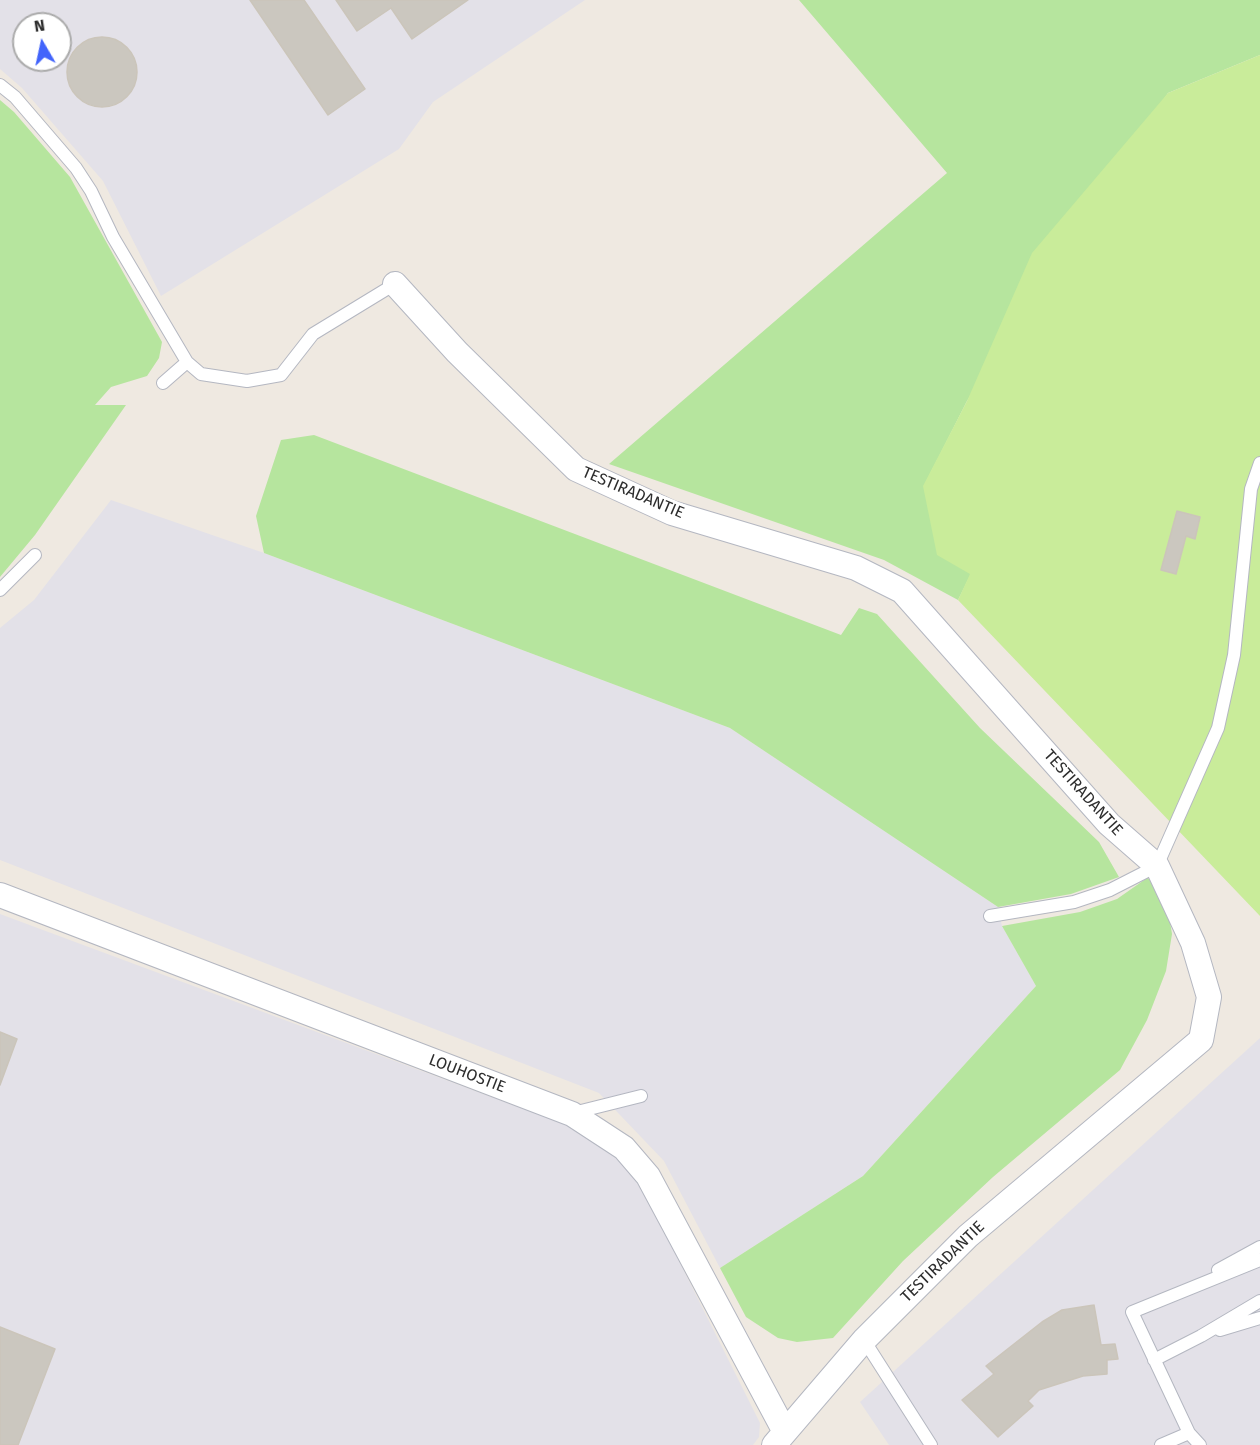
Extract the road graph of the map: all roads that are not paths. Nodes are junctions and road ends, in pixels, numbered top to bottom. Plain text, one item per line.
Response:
1 (0, 86) edge
2 (395, 284) joint
3 (187, 362) junction
4 (163, 383) dead end
5 (1260, 463) edge
6 (35, 555) dead end
7 (0, 590) edge
8 (1157, 866) junction
9 (0, 896) edge
10 (990, 916) dead end
11 (641, 1096) dead end
12 (572, 1114) junction
13 (1260, 1246) edge
14 (1260, 1260) edge
15 (1164, 1299) junction
16 (1260, 1301) edge
17 (1260, 1318) edge
18 (1201, 1336) junction
19 (864, 1340) junction
20 (1154, 1360) junction
21 (1189, 1433) junction
22 (779, 1437) edge
23 (931, 1445) edge
24 (1161, 1445) edge
25 (1200, 1445) edge

1 - 3 lane
2 - 3 lane
2 - 8 street, TESTIRADANTIE
3 - 4 lane
5 - 8 lane
6 - 7 lane
8 - 10 lane
8 - 19 street, TESTIRADANTIE
9 - 12 street, LOUHOSTIE
11 - 12 lane
12 - 22 street, LOUHOSTIE
13 - 15 lane
14 - 15 lane
15 - 20 lane
16 - 18 lane
17 - 18 lane
18 - 20 lane
19 - 22 street, TESTIRADANTIE
19 - 23 lane
20 - 21 lane
21 - 24 lane
21 - 25 lane

